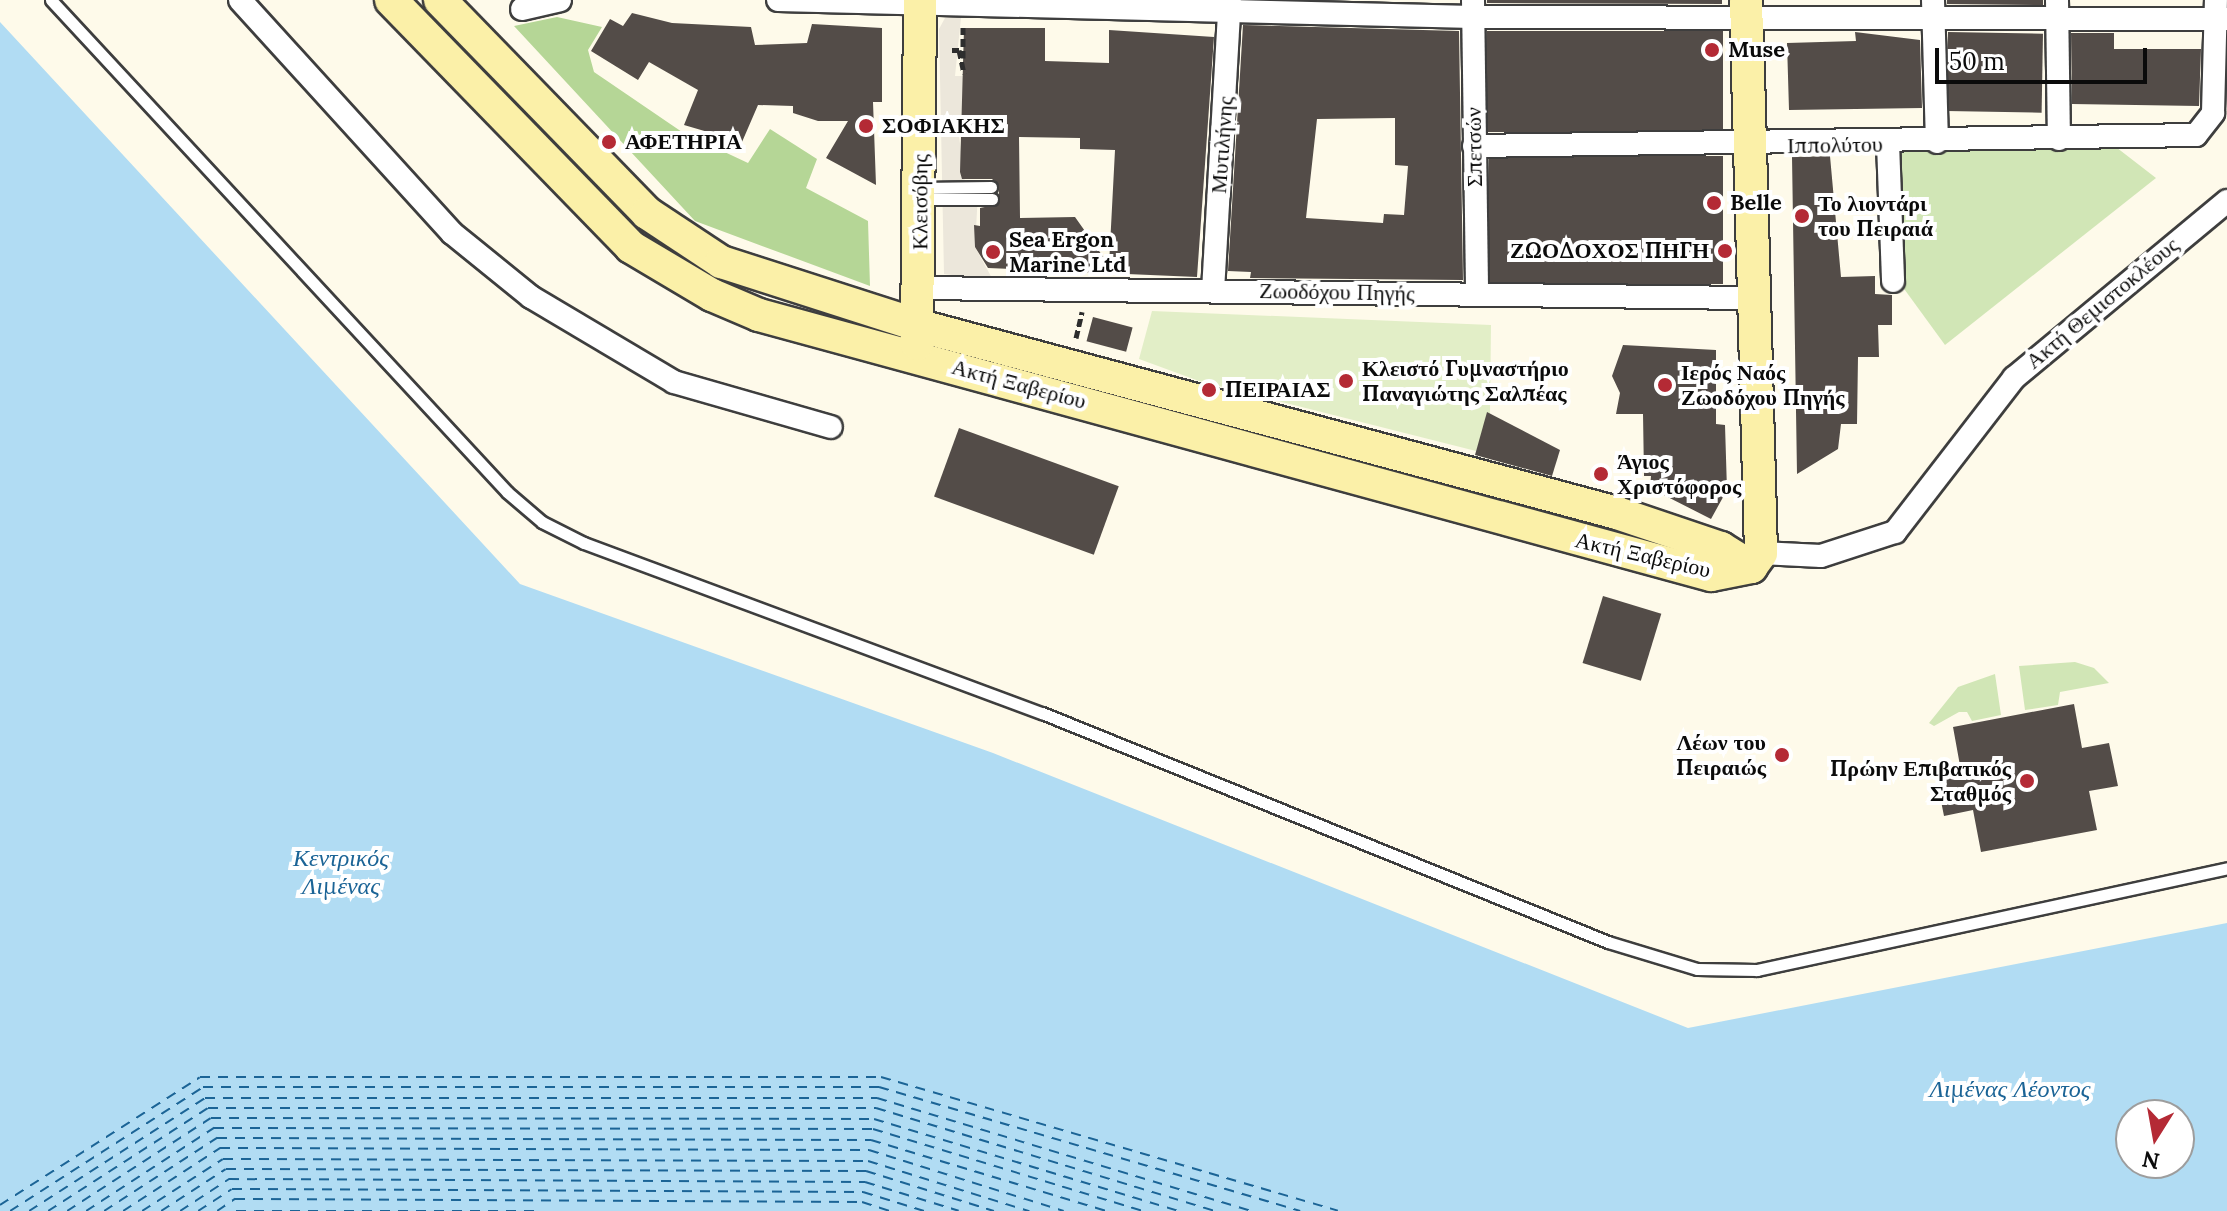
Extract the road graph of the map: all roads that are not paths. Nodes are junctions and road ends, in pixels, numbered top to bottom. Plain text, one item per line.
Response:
1 (51, 0) edge
2 (240, 0) edge
3 (391, 0) edge
4 (440, 0) edge
5 (560, 0) edge
6 (778, 0) edge
7 (920, 2) edge
8 (1114, 4) edge
9 (1230, 6) edge
10 (1473, 8) edge
11 (1607, 8) edge
12 (522, 9) dead end
13 (1746, 9) edge
14 (1933, 9) edge
15 (2056, 9) edge
16 (2220, 13) edge
17 (2059, 139) junction
18 (1937, 142) junction
19 (1888, 143) junction
20 (1474, 146) junction
21 (1749, 147) junction
22 (920, 193) junction
23 (991, 193) dead end
24 (2227, 201) edge
25 (1893, 281) dead end
26 (920, 288) junction
27 (1213, 291) junction
28 (1477, 293) junction
29 (1754, 298) junction
30 (918, 341) junction
31 (831, 427) dead end
32 (1756, 560) junction
33 (2227, 868) edge

1 - 33 lane
2 - 31 street
3 - 30 main road, Ακτή Ξαβερίου
4 - 30 main road, Ακτή Ξαβερίου
5 - 12 street
6 - 7 street
7 - 8 street
7 - 22 main road, Κλεισόβης
8 - 9 street
9 - 10 street
9 - 27 street, Μυτιλήνης
10 - 11 street
10 - 20 street, Σπετσών
11 - 13 street
13 - 14 street
13 - 21 main road
14 - 15 street
14 - 18 street
15 - 16 street
15 - 17 street
16 - 17 street, Ιππολύτου
17 - 18 street, Ιππολύτου
18 - 19 street, Ιππολύτου
19 - 21 street, Ιππολύτου
19 - 25 street
20 - 21 street, Ιππολύτου
20 - 28 street, Σπετσών
21 - 29 main road
22 - 23 lane
22 - 26 main road, Κλεισόβης
24 - 32 street, Ακτή Θεμιστοκλέους
26 - 27 street, Ζωοδόχου Πηγής
26 - 30 main road, Κλεισόβης
27 - 28 street, Ζωοδόχου Πηγής
28 - 29 street, Ζωοδόχου Πηγής
29 - 32 main road
30 - 32 main road, Ακτή Ξαβερίου
30 - 32 main road, Ακτή Ξαβερίου

